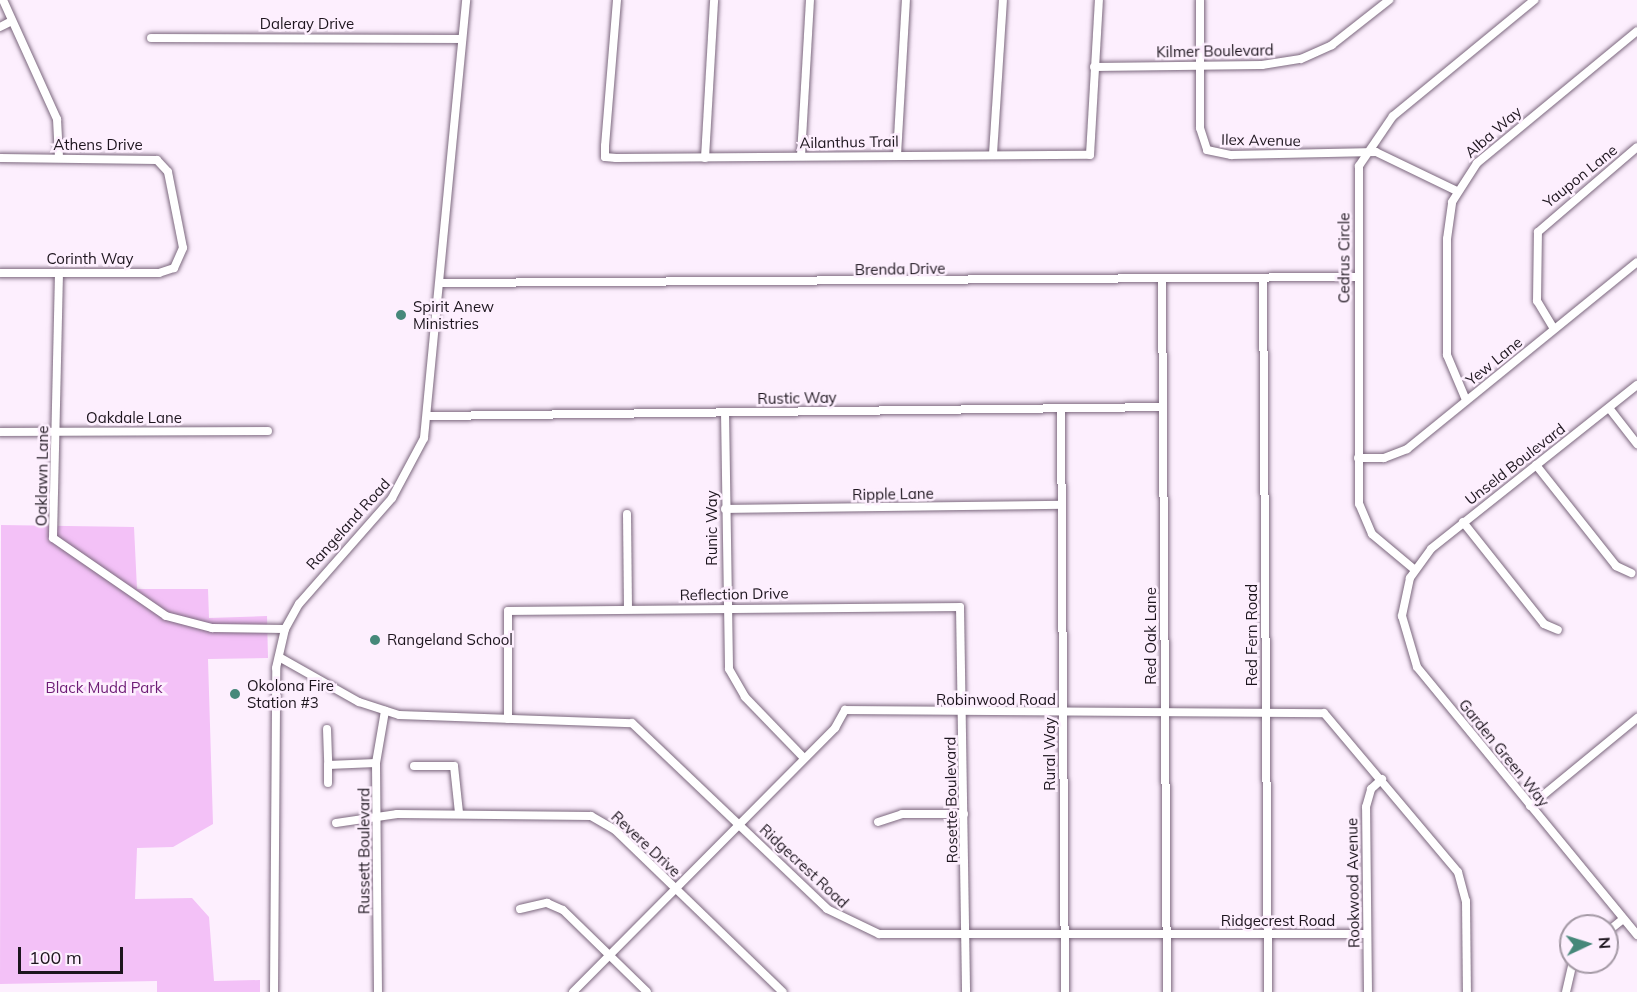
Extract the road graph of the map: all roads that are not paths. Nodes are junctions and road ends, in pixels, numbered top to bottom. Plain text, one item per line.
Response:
1 (3, 0) edge
2 (466, 0) edge
3 (617, 0) edge
4 (714, 0) edge
5 (810, 0) edge
6 (906, 0) edge
7 (1003, 0) edge
8 (1099, 0) edge
9 (1200, 0) edge
10 (1389, 0) edge
11 (1534, 0) edge
12 (12, 21) junction
13 (0, 27) edge
14 (1637, 31) edge
15 (151, 38) dead end
16 (462, 39) junction
17 (1200, 66) junction
18 (1094, 67) junction
19 (1637, 147) edge
20 (1366, 153) junction
21 (993, 154) junction
22 (897, 155) junction
23 (801, 156) junction
24 (0, 158) edge
25 (59, 158) junction
26 (705, 158) junction
27 (1457, 191) junction
28 (1637, 262) edge
29 (178, 264) joint
30 (0, 273) edge
31 (58, 273) junction
32 (1357, 277) junction
33 (1263, 278) junction
34 (1162, 280) junction
35 (442, 283) junction
36 (1554, 329) junction
37 (1637, 385) edge
38 (1466, 400) junction
39 (1163, 407) junction
40 (1609, 408) junction
41 (1061, 409) junction
42 (725, 412) junction
43 (430, 416) junction
44 (56, 431) junction
45 (268, 431) dead end
46 (0, 432) edge
47 (1637, 444) edge
48 (1358, 458) junction
49 (1536, 465) junction
50 (1061, 506) junction
51 (725, 509) junction
52 (627, 514) dead end
53 (1463, 522) junction
54 (1415, 570) junction
55 (1631, 573) dead end
56 (960, 607) joint
57 (726, 608) junction
58 (628, 609) junction
59 (285, 629) junction
60 (1558, 630) dead end
61 (279, 657) junction
62 (386, 711) junction
63 (1266, 711) junction
64 (1165, 712) junction
65 (1063, 713) junction
66 (963, 714) junction
67 (1637, 718) edge
68 (508, 719) junction
69 (327, 729) dead end
70 (804, 758) junction
71 (376, 763) junction
72 (328, 765) junction
73 (414, 766) dead end
74 (1382, 779) junction
75 (328, 783) dead end
76 (1530, 806) junction
77 (459, 813) junction
78 (964, 814) junction
79 (378, 815) junction
80 (878, 822) dead end
81 (336, 823) dead end
82 (740, 824) junction
83 (675, 890) junction
84 (520, 909) dead end
85 (1623, 919) junction
86 (1619, 922) edge
87 (1367, 934) junction
88 (1267, 935) junction
89 (1637, 935) edge
90 (1064, 936) junction
91 (1167, 936) junction
92 (966, 937) junction
93 (610, 956) junction
94 (1570, 974) edge
95 (274, 992) edge
96 (378, 992) edge
97 (573, 992) edge
98 (647, 992) edge
99 (783, 992) edge
100 (966, 992) edge
101 (1065, 992) edge
102 (1167, 992) edge
103 (1268, 992) edge
104 (1368, 992) edge
105 (1467, 992) edge
106 (1566, 992) edge

1 - 12 street
2 - 16 street, Rangeland Road
3 - 26 street, Ailanthus Trail
4 - 26 street
5 - 23 street
6 - 22 street
7 - 21 street
8 - 18 street
9 - 17 street, Ilex Avenue
10 - 17 street, Kilmer Boulevard
11 - 20 street, Cedrus Circle
12 - 13 street
12 - 25 street
14 - 27 street, Alba Way
15 - 16 street, Daleray Drive
16 - 35 street, Rangeland Road
17 - 18 street, Kilmer Boulevard
17 - 20 street, Ilex Avenue
18 - 21 street, Ailanthus Trail
19 - 36 street, Yaupon Lane
20 - 27 street, Ilex Avenue
20 - 32 street, Cedrus Circle
21 - 22 street, Ailanthus Trail
22 - 23 street, Ailanthus Trail
23 - 26 street, Ailanthus Trail
24 - 25 street, Athens Drive
25 - 29 street, Athens Drive
27 - 38 street, Alba Way
28 - 36 street, Yew Lane
29 - 31 street, Corinth Way
30 - 31 street, Corinth Way
31 - 44 street, Oaklawn Lane
32 - 33 street, Brenda Drive
32 - 48 street, Cedrus Circle
33 - 34 street, Brenda Drive
33 - 63 street, Red Fern Road
34 - 35 street, Brenda Drive
34 - 39 street, Red Oak Lane
35 - 43 street, Rangeland Road
36 - 38 street, Yew Lane
37 - 40 street, Unseld Boulevard
38 - 48 street, Yew Lane
39 - 41 street, Rustic Way
39 - 64 street, Red Oak Lane
40 - 47 street
40 - 49 street, Unseld Boulevard
41 - 42 street, Rustic Way
41 - 50 street, Rural Way
42 - 43 street, Rustic Way
42 - 51 street, Runic Way
43 - 59 street, Rangeland Road
44 - 45 street, Oakdale Lane
44 - 46 street, Oakdale Lane
44 - 59 street, Oaklawn Lane
48 - 54 street, Cedrus Circle
49 - 53 street, Unseld Boulevard
49 - 55 street
50 - 51 street, Ripple Lane
50 - 65 street, Rural Way
51 - 57 street, Runic Way
52 - 58 street
53 - 54 street, Unseld Boulevard
53 - 60 street
54 - 76 street, Garden Green Way
56 - 57 street, Reflection Drive
56 - 66 street, Rosette Boulevard
57 - 58 street, Reflection Drive
57 - 70 street, Runic Way
58 - 68 street, Reflection Drive
59 - 61 street, Rangeland Road
61 - 62 street, Ridgecrest Road
61 - 95 street, Rangeland Road
62 - 68 street, Ridgecrest Road
62 - 71 street, Russett Boulevard
63 - 64 street, Robinwood Road
63 - 74 street, Robinwood Road
63 - 88 street, Red Fern Road
64 - 65 street, Robinwood Road
64 - 91 street, Red Oak Lane
65 - 66 street, Robinwood Road
65 - 90 street, Rural Way
66 - 70 street, Robinwood Road
66 - 78 street, Rosette Boulevard
67 - 76 street
68 - 82 street, Ridgecrest Road
69 - 72 street
70 - 82 street, Robinwood Road
71 - 72 street
71 - 79 street, Russett Boulevard
72 - 75 street
73 - 77 street
74 - 87 street, Rookwood Avenue
74 - 105 street, Robinwood Road
76 - 85 street, Garden Green Way
77 - 79 street, Revere Drive
77 - 83 street, Revere Drive
78 - 80 street
78 - 92 street, Rosette Boulevard
79 - 81 street, Revere Drive
79 - 96 street, Russett Boulevard
82 - 83 street, Robinwood Road
82 - 92 street, Ridgecrest Road
83 - 93 street, Robinwood Road
83 - 99 street, Revere Drive
84 - 93 street
85 - 86 street
85 - 89 street, Garden Green Way
87 - 88 street, Ridgecrest Road
87 - 104 street, Rookwood Avenue
88 - 91 street, Ridgecrest Road
88 - 103 street, Red Fern Road
90 - 91 street, Ridgecrest Road
90 - 92 street, Ridgecrest Road
90 - 101 street, Rural Way
91 - 102 street, Red Oak Lane
92 - 100 street, Rosette Boulevard
93 - 97 street, Robinwood Road
93 - 98 street
94 - 106 street

